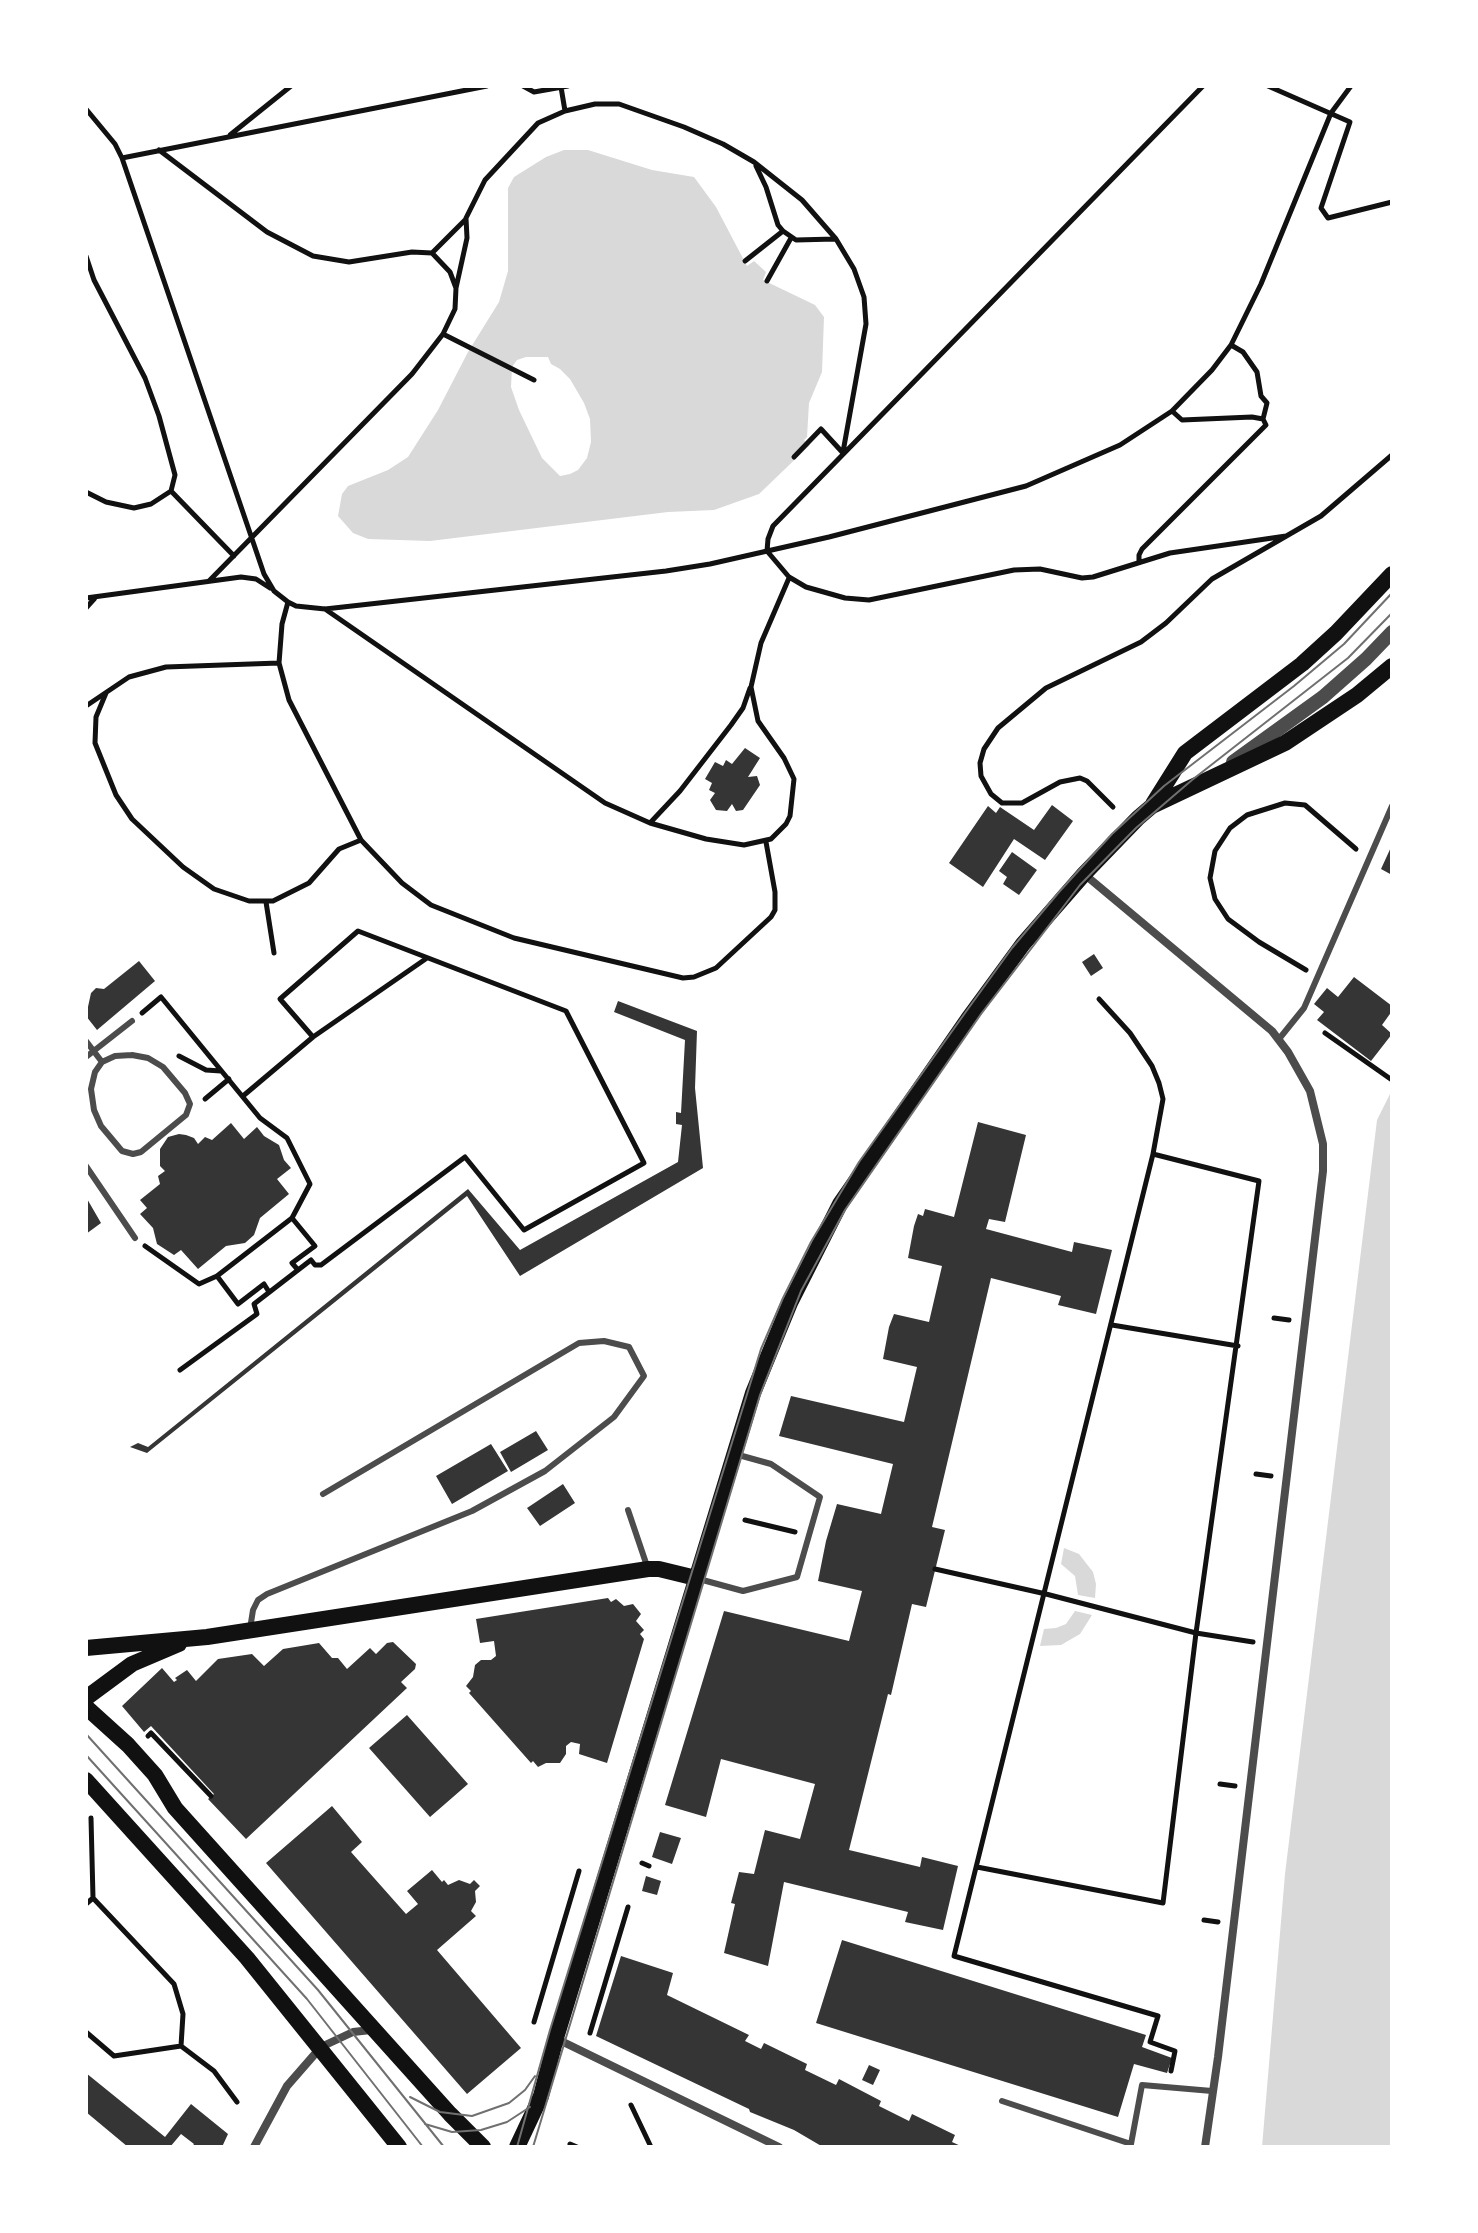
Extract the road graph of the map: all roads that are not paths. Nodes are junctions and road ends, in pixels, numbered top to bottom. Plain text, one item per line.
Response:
1 (1392, 574) edge
2 (1392, 632) edge
3 (1392, 666) edge
4 (1206, 781) junction
5 (1152, 806) junction
6 (1392, 806) edge
7 (1084, 874) junction
8 (132, 1021) road end
9 (1279, 1039) junction
10 (86, 1041) edge
11 (94, 1051) junction
12 (86, 1057) edge
13 (102, 1062) junction
14 (86, 1166) edge
15 (135, 1238) road end
16 (735, 1454) junction
17 (323, 1494) dead end
18 (628, 1510) dead end
19 (648, 1569) junction
20 (696, 1578) junction
21 (250, 1629) junction
22 (207, 1637) junction
23 (86, 1648) edge
24 (86, 1698) edge
25 (86, 1707) edge
26 (86, 1780) edge
27 (376, 2030) junction
28 (556, 2038) junction
29 (321, 2047) junction
30 (1212, 2091) junction
31 (1002, 2101) dead end
32 (254, 2147) edge
33 (399, 2147) edge
34 (483, 2147) edge
35 (517, 2147) edge
36 (779, 2147) edge
37 (1205, 2147) edge

1 - 5 main road
2 - 4 street
3 - 4 main road
4 - 5 main road
5 - 7 main road
6 - 9 lane
7 - 9 street
7 - 16 main road
8 - 11 lane
9 - 30 street
10 - 11 lane
11 - 12 lane
11 - 13 lane
13 - 13 lane
14 - 15 lane
16 - 20 main road
16 - 20 lane
17 - 21 lane
18 - 19 lane
19 - 20 main road
19 - 21 main road
20 - 28 main road
21 - 22 main road
22 - 23 main road
22 - 24 main road
25 - 27 main road
26 - 29 main road
27 - 29 street
27 - 34 main road
28 - 35 main road
28 - 36 street
29 - 32 street
29 - 33 main road
30 - 31 lane
30 - 37 street

